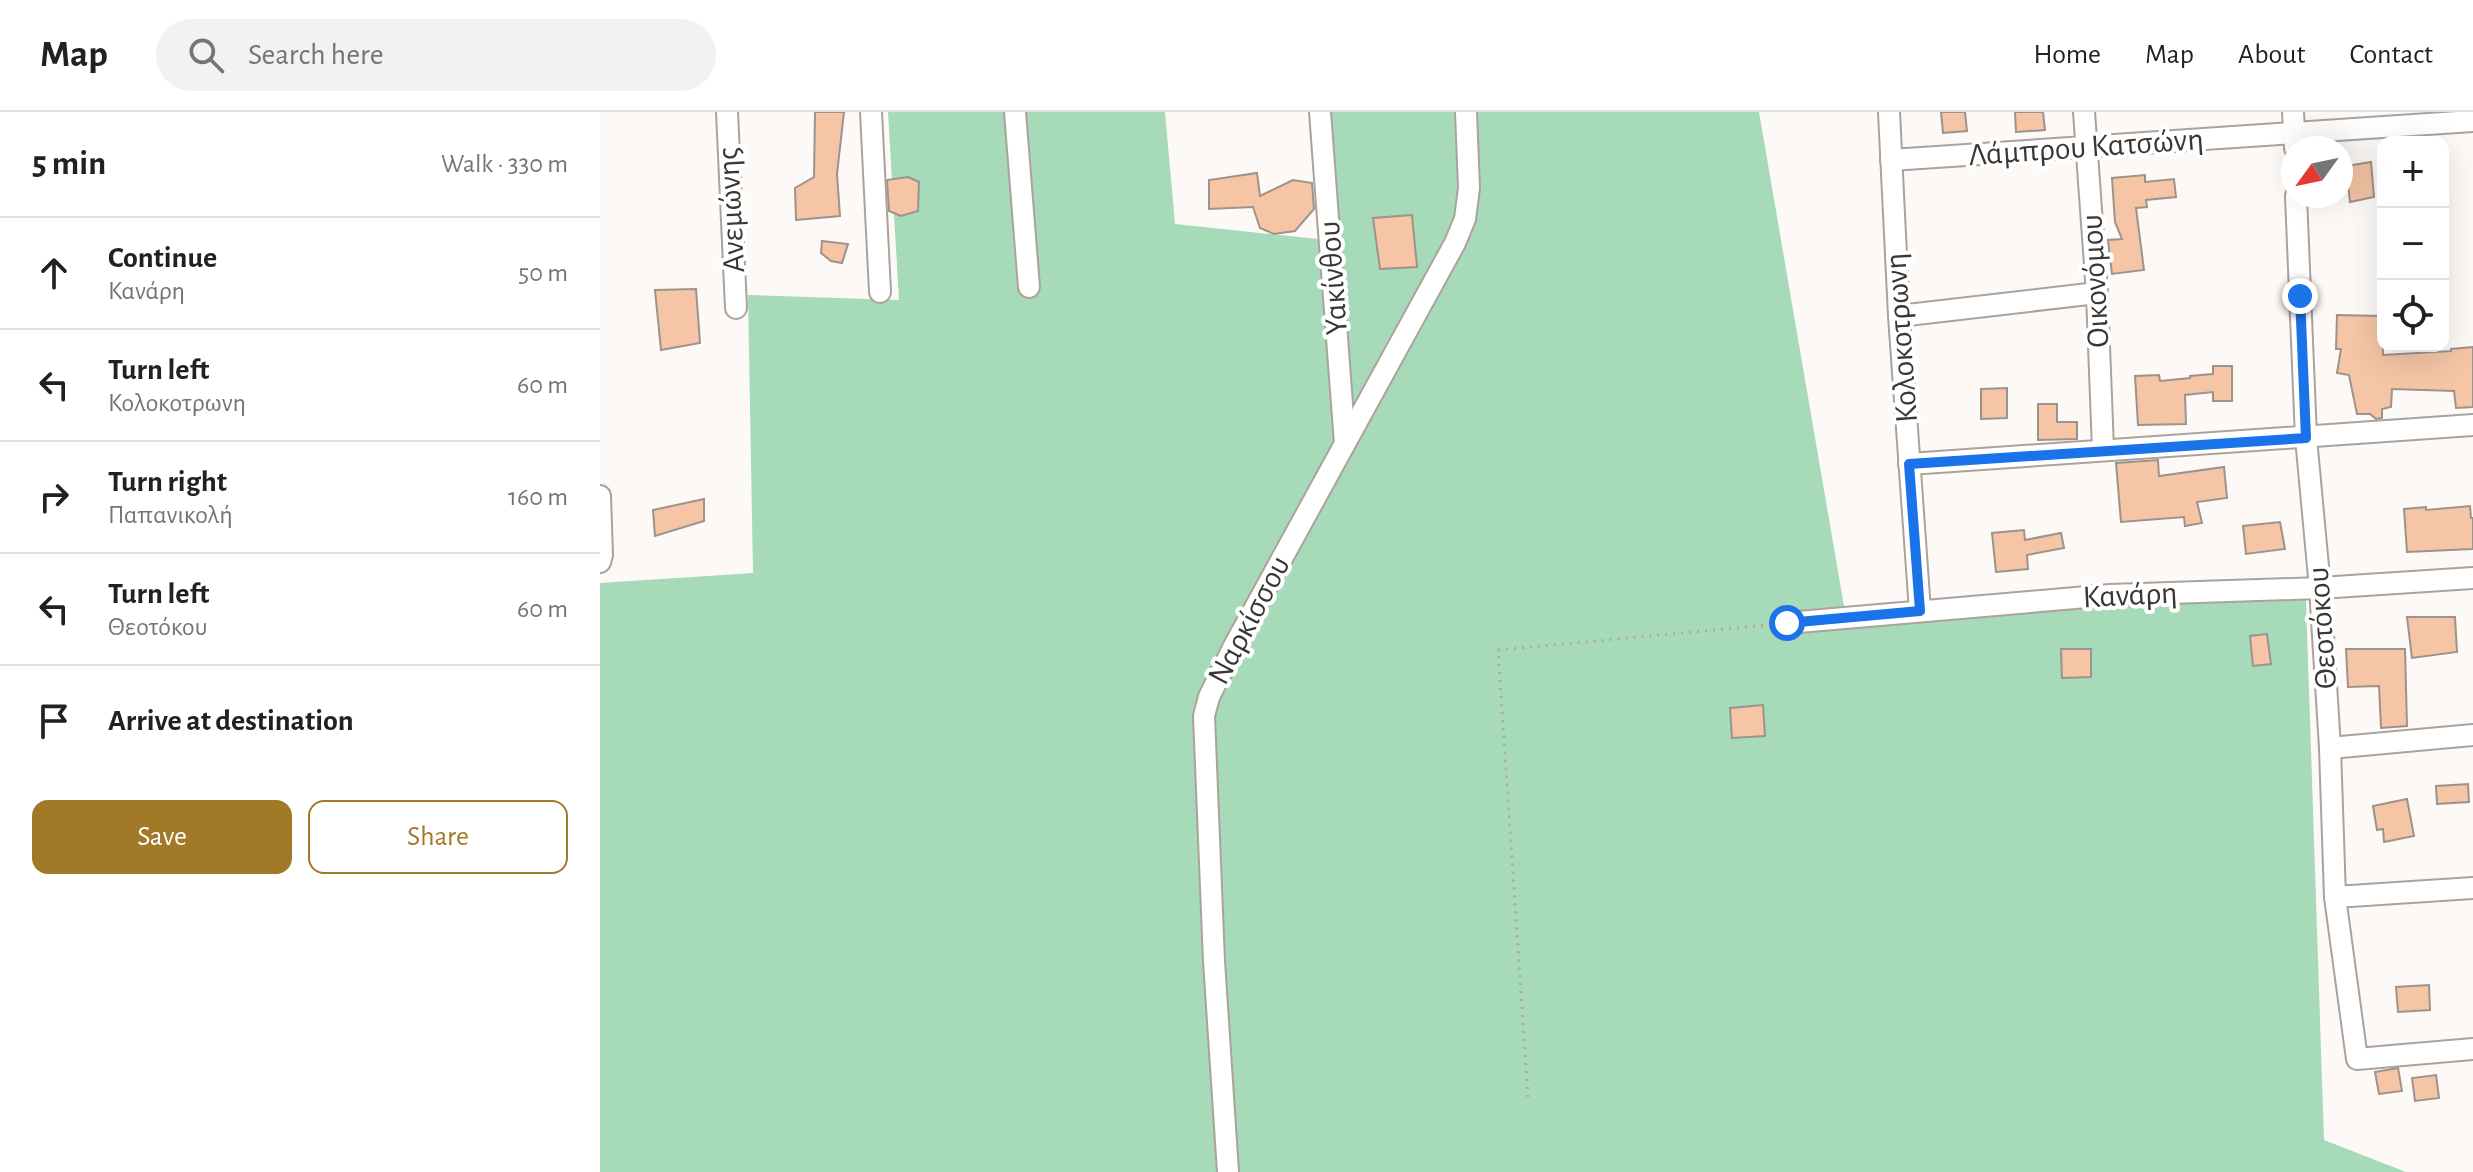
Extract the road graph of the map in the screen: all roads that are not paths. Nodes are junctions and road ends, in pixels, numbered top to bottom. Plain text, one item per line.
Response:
1 (727, 112) edge
2 (871, 112) edge
3 (1015, 112) edge
4 (1320, 112) edge
5 (1466, 112) edge
6 (1889, 112) edge
7 (2084, 112) edge
8 (2293, 112) edge
9 (2473, 121) edge
10 (2294, 136) edge
11 (2332, 136) edge
12 (2281, 140) edge
13 (2086, 147) junction
14 (1891, 160) junction
15 (2296, 208) edge
16 (1029, 287) dead end
17 (880, 292) dead end
18 (2097, 293) junction
19 (736, 308) dead end
20 (1899, 316) junction
21 (2473, 425) edge
22 (2306, 438) junction
23 (1345, 444) junction
24 (2103, 450) junction
25 (1909, 464) junction
26 (600, 496) edge
27 (600, 562) edge
28 (2473, 578) edge
29 (2320, 588) junction
30 (1920, 611) junction
31 (1787, 623) road end
32 (2473, 735) edge
33 (2330, 748) junction
34 (2473, 888) edge
35 (2335, 897) junction
36 (2473, 1049) edge
37 (1228, 1172) edge

1 - 19 street, Ανεμώνης
2 - 17 street
3 - 16 street
4 - 23 street, Υακίνθου
5 - 23 street, Ναρκίσσου
6 - 14 street, Κολοκοτρωνη
7 - 13 street, Οικονόμου
8 - 10 street
9 - 11 street, Λάμπρου Κατσώνη
12 - 13 street, Λάμπρου Κατσώνη
13 - 14 street, Λάμπρου Κατσώνη
13 - 18 street, Οικονόμου
14 - 20 street, Κολοκοτρωνη
15 - 22 street, Θεοτόκου
18 - 20 street
18 - 24 street, Οικονόμου
20 - 25 street, Κολοκοτρωνη
21 - 22 street
22 - 24 street
22 - 29 street, Θεοτόκου
23 - 37 street, Ναρκίσσου
24 - 25 street
25 - 30 street, Κολοκοτρωνη
26 - 27 street
28 - 29 street, Κανάρη
29 - 30 street, Κανάρη
29 - 33 street, Θεοτόκου
30 - 31 street, Κανάρη
32 - 33 street
33 - 35 street, Θεοτόκου
34 - 35 street
35 - 36 street, Θεοτόκου

